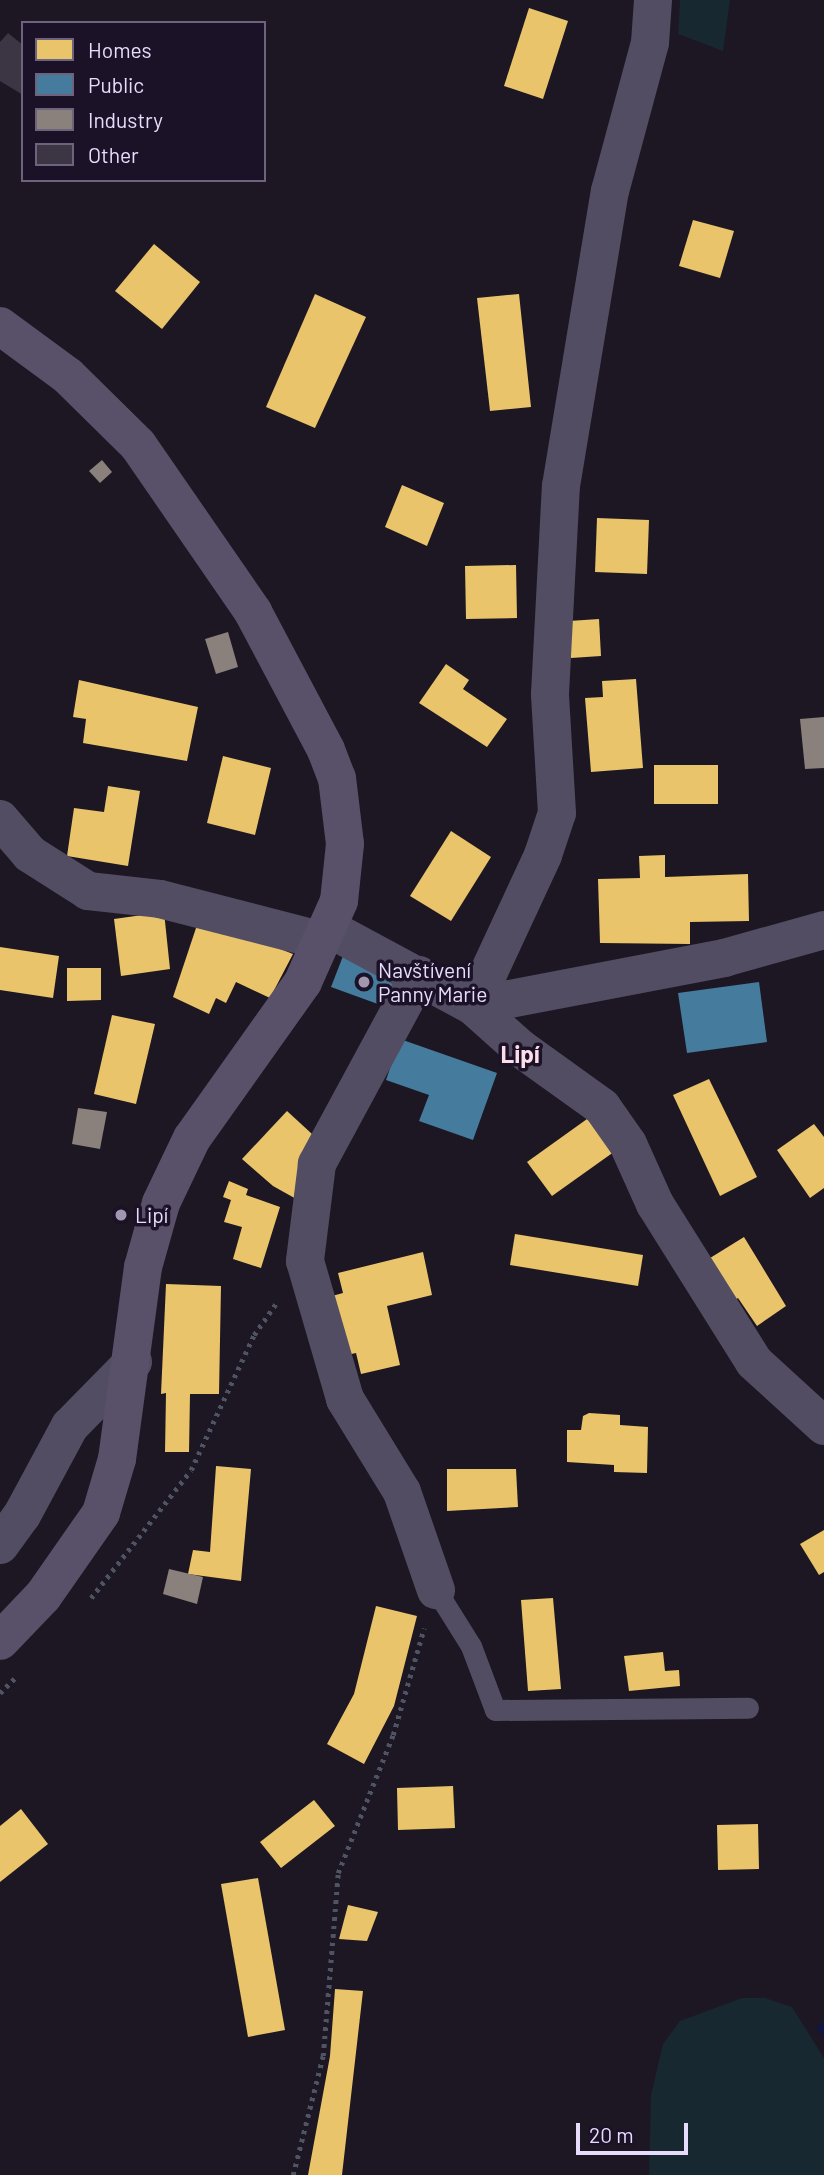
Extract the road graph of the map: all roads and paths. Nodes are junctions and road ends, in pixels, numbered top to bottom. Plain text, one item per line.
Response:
1 (653, 0) edge
2 (0, 326) edge
3 (0, 819) edge
4 (824, 930) edge
5 (326, 935) junction
6 (419, 975) junction
7 (473, 1006) junction
8 (305, 1261) junction
9 (132, 1362) junction
10 (824, 1426) edge
11 (0, 1545) edge
12 (436, 1590) junction
13 (84, 1606) dead end
14 (0, 1641) edge
15 (19, 1674) dead end
16 (0, 1693) edge
17 (748, 1708) dead end
18 (293, 2175) edge

1 - 7 street
2 - 5 street
3 - 5 street
4 - 7 street
5 - 6 street
5 - 9 street
6 - 7 street
6 - 8 street
7 - 10 street
8 - 12 street
8 - 13 path
9 - 11 street
9 - 14 street
12 - 17 lane
12 - 18 path
15 - 16 path

